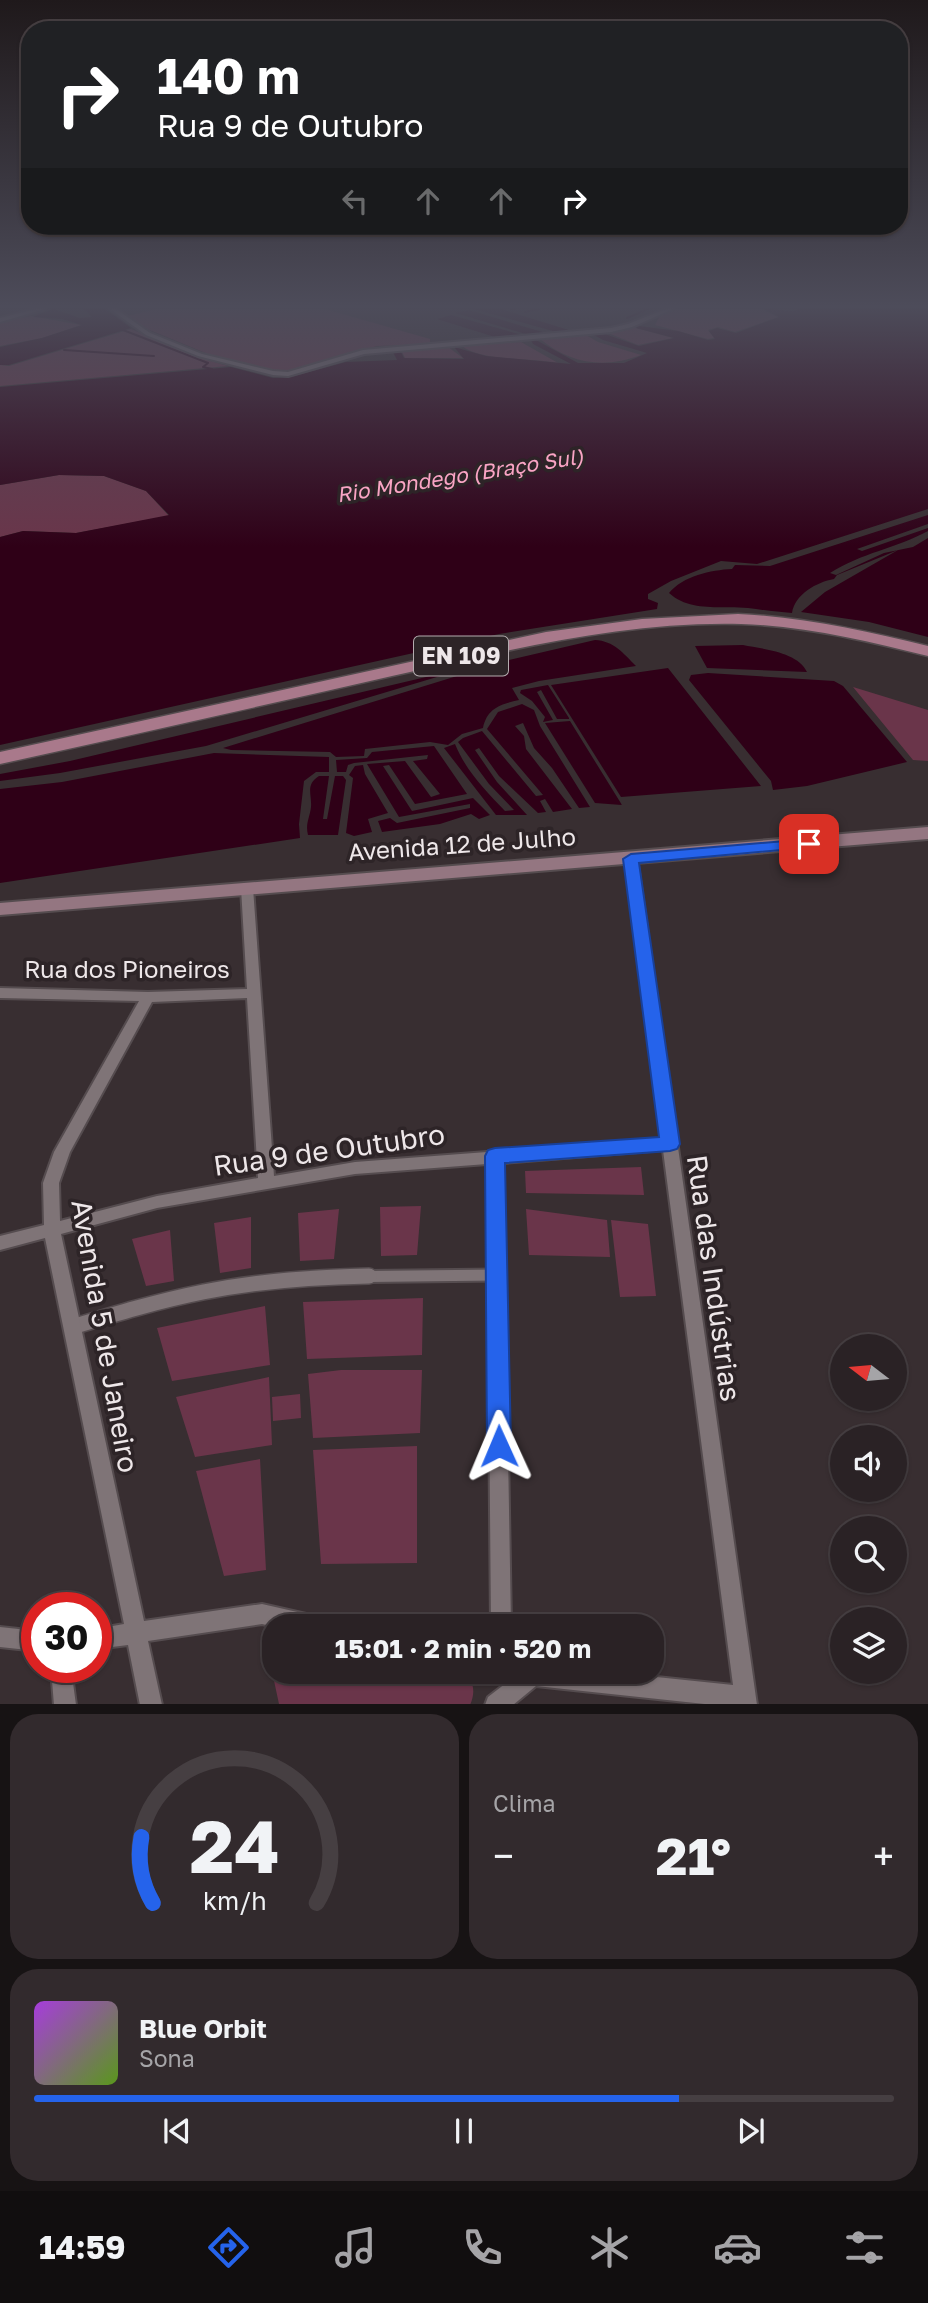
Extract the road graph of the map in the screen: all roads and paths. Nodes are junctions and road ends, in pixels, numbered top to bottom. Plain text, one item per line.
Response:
1 (928, 651) edge
2 (0, 758) edge
3 (928, 833) edge
4 (631, 859) junction
5 (247, 888) junction
6 (0, 909) edge
7 (0, 993) edge
8 (254, 993) junction
9 (148, 997) junction
10 (670, 1144) junction
11 (495, 1156) junction
12 (267, 1181) junction
13 (52, 1230) junction
14 (0, 1243) edge
15 (497, 1275) junction
16 (72, 1327) junction
17 (262, 1614) edge
18 (501, 1614) edge
19 (136, 1633) junction
20 (0, 1637) edge
21 (112, 1637) edge
22 (21, 1639) edge
23 (63, 1683) edge
24 (514, 1684) edge
25 (611, 1684) edge
26 (746, 1701) edge
27 (65, 1704) edge
28 (151, 1704) edge
29 (496, 1704) edge

1 - 2 main road, EN 109
3 - 4 main road, Avenida 12 de Julho
4 - 5 main road, Avenida 12 de Julho
4 - 10 street, Rua das Indústrias
5 - 6 main road, Avenida 12 de Julho
5 - 8 street
7 - 9 street, Rua dos Pioneiros
8 - 9 street, Rua dos Pioneiros
8 - 12 street
9 - 13 street, Avenida 5 de Janeiro
10 - 11 street, Rua 9 de Outubro
10 - 26 street, Rua das Indústrias
11 - 12 street, Rua 9 de Outubro
11 - 15 street
12 - 13 street, Rua 9 de Outubro
13 - 14 street, Rua 9 de Outubro
13 - 16 street, Avenida 5 de Janeiro
15 - 16 street
15 - 18 street
16 - 19 street, Avenida 5 de Janeiro
17 - 19 street
19 - 21 street
19 - 28 street, Avenida 5 de Janeiro
20 - 22 street
23 - 27 street
24 - 29 street
25 - 26 street

